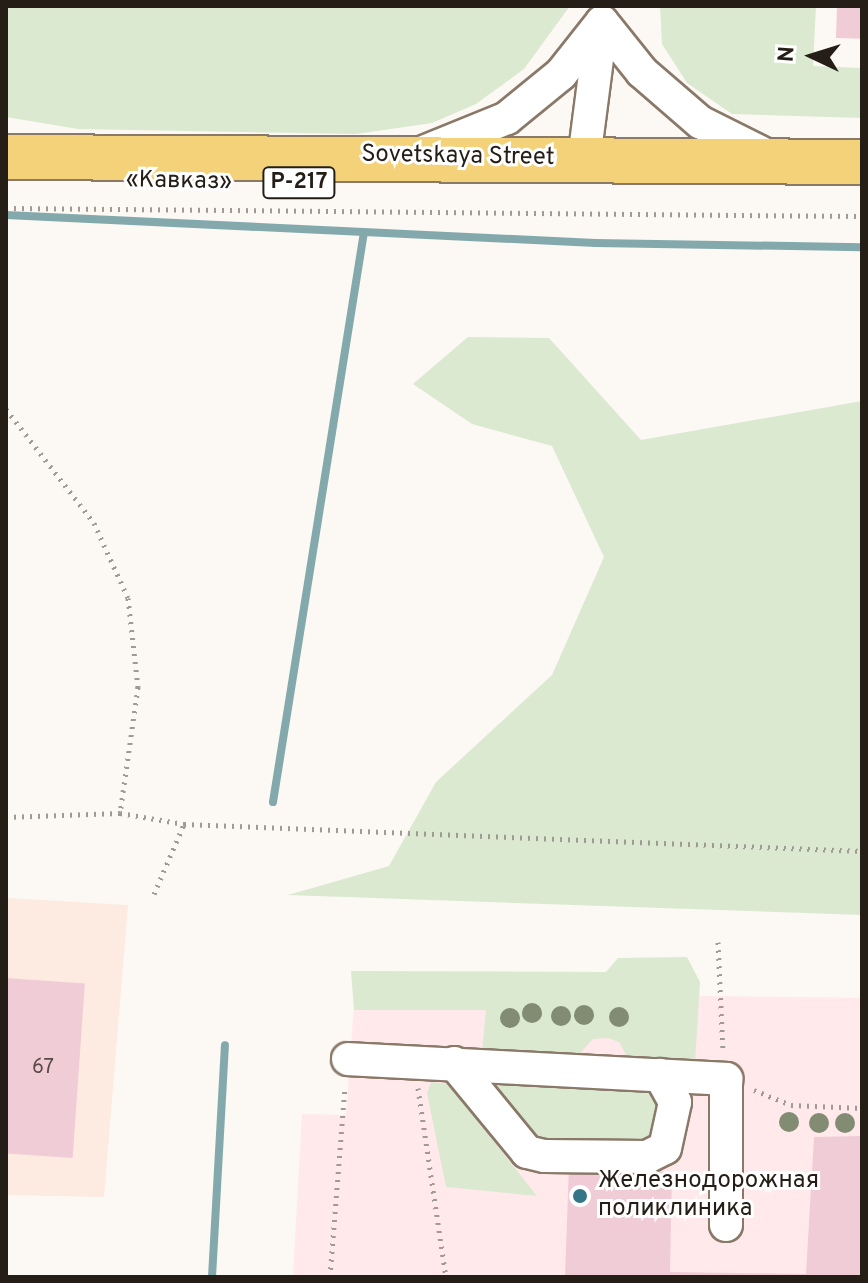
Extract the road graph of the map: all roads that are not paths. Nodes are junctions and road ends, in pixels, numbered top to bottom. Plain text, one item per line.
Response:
1 (605, 14) edge
2 (415, 156) junction
3 (6, 157) edge
4 (584, 159) junction
5 (778, 161) junction
6 (862, 162) edge
7 (6, 180) edge
8 (348, 1059) road end
9 (454, 1063) junction
10 (660, 1075) junction
11 (726, 1225) dead end

1 - 2 street
1 - 4 street
1 - 5 street
2 - 3 highway, Sovetskaya Street / Р-217
2 - 4 highway, Sovetskaya Street / Р-217
4 - 5 highway, Sovetskaya Street / Р-217
4 - 7 highway, «Кавказ» / Р-217
5 - 6 highway, Sovetskaya Street / Р-217
8 - 9 street
9 - 10 street
9 - 10 street
10 - 11 street

